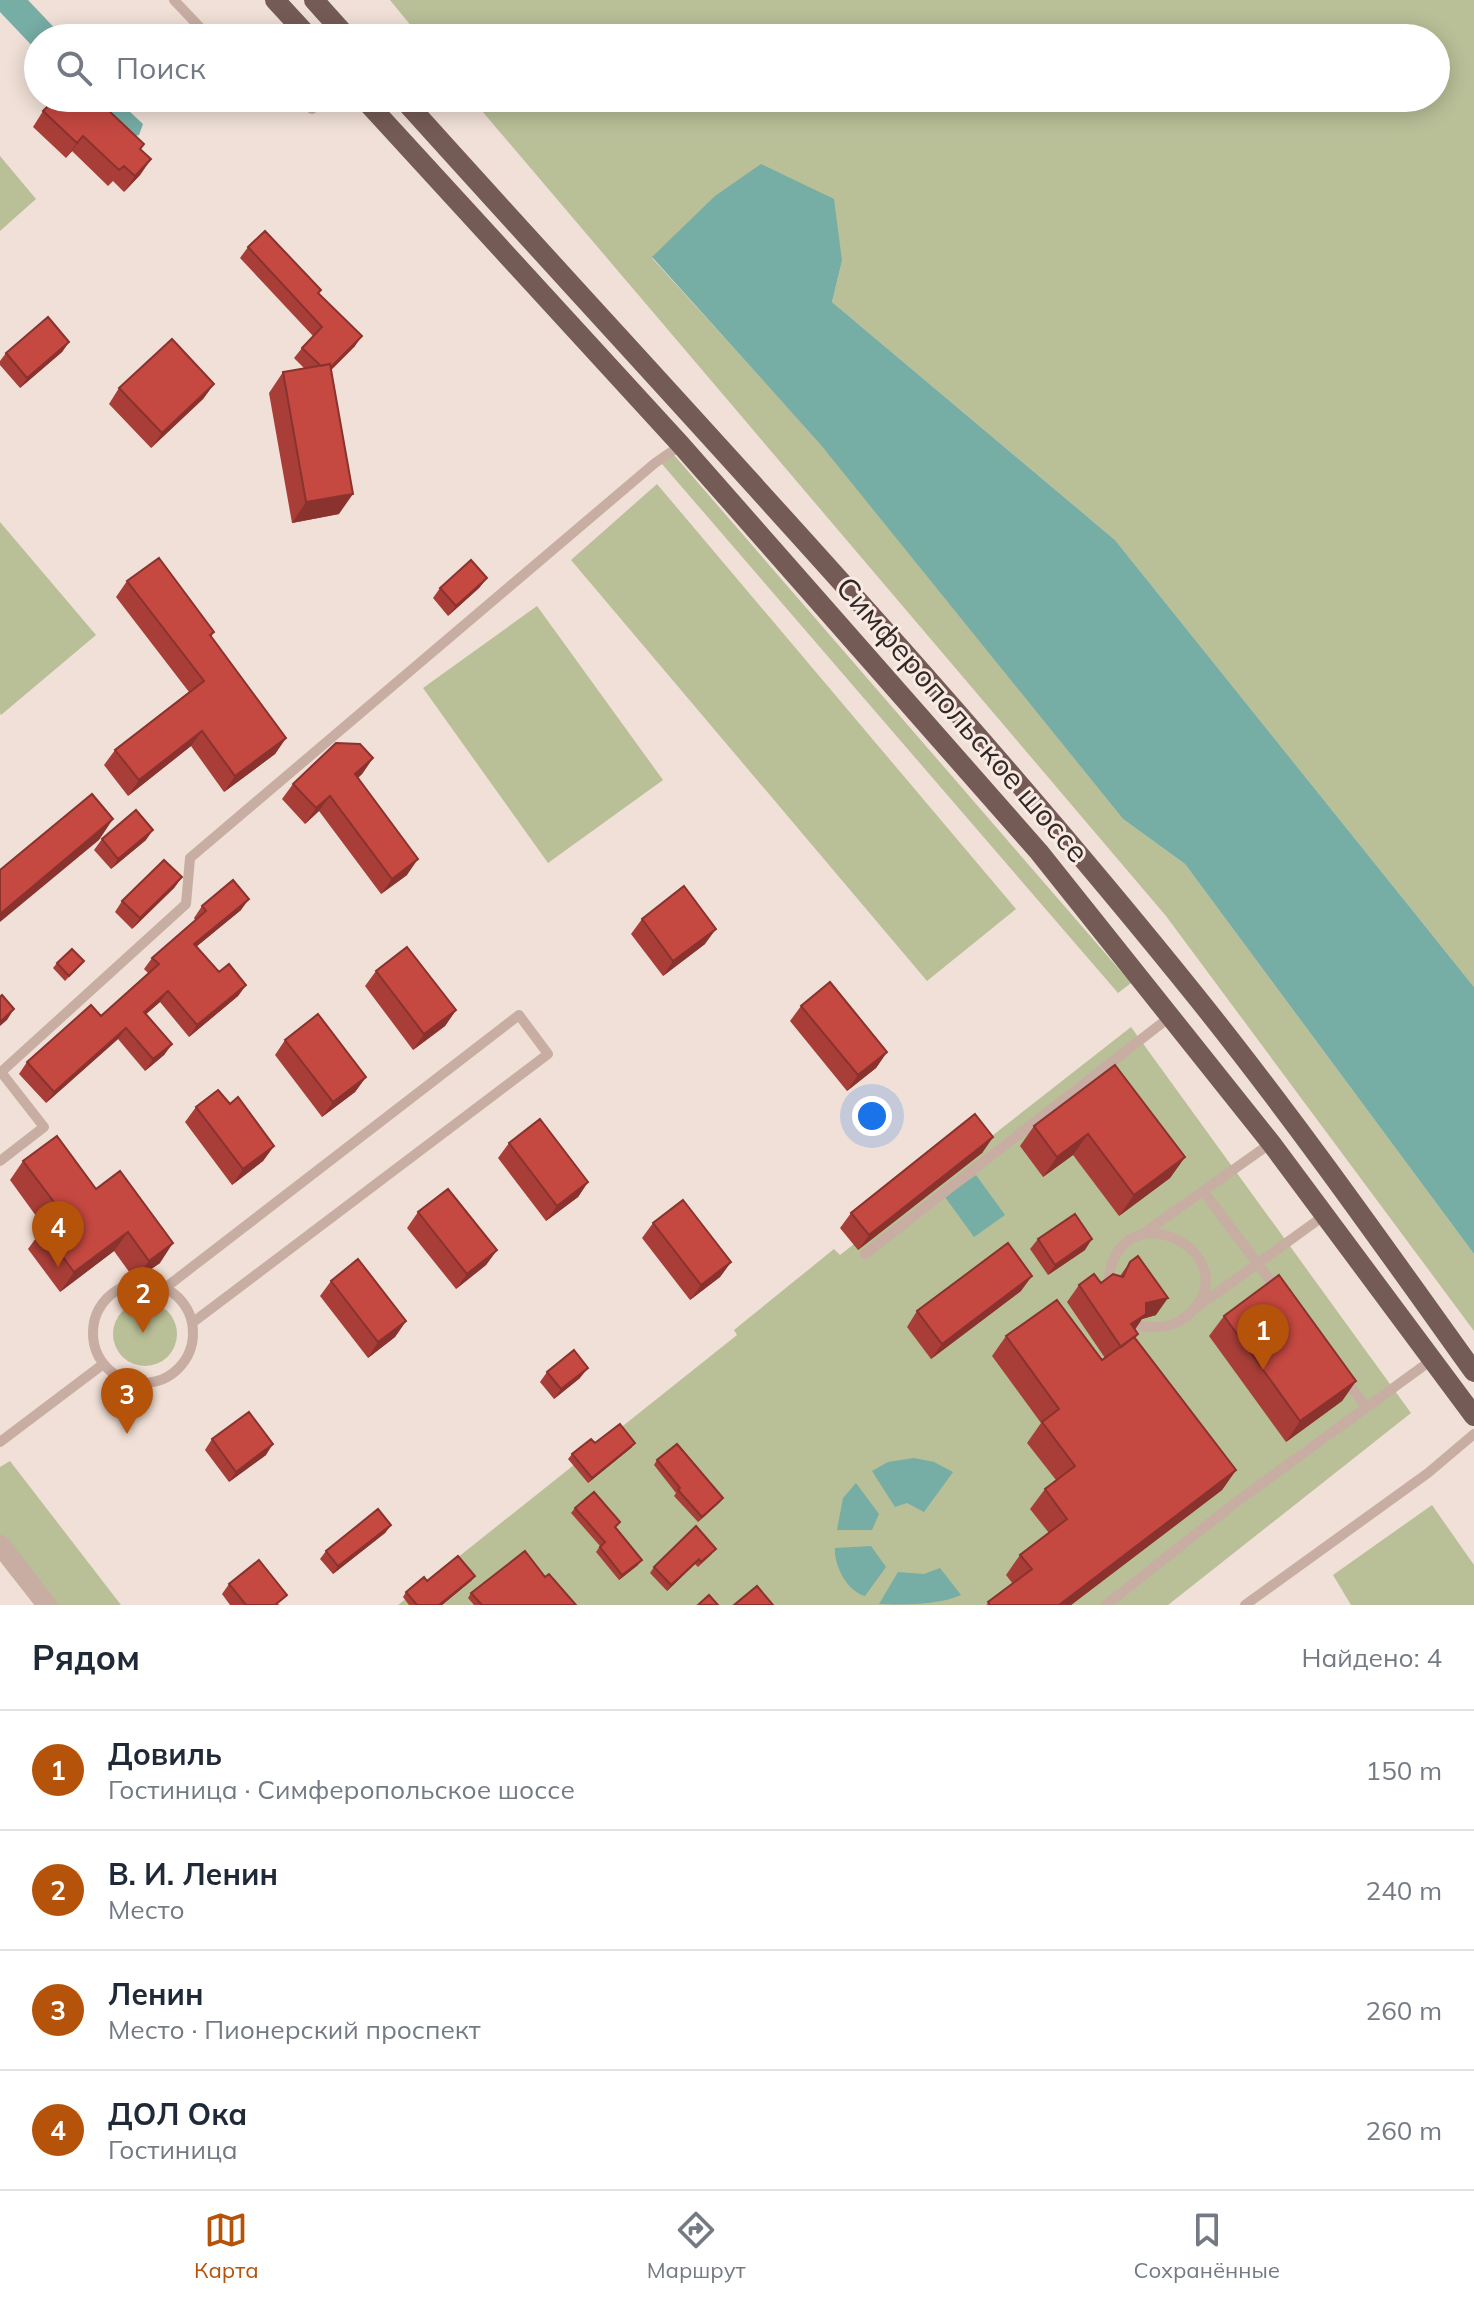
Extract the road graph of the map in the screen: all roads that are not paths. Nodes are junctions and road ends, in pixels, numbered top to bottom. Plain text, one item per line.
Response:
1 (174, 0) edge
2 (275, 0) edge
3 (314, 0) edge
4 (197, 24) edge
5 (297, 24) edge
6 (335, 24) edge
7 (376, 112) edge
8 (415, 112) edge
9 (681, 445) junction
10 (1171, 1016) junction
11 (0, 1072) edge
12 (1271, 1143) junction
13 (0, 1161) edge
14 (1203, 1191) junction
15 (1325, 1215) junction
16 (1141, 1235) junction
17 (865, 1254) dead end
18 (1258, 1263) junction
19 (1108, 1287) edge
20 (165, 1288) junction
21 (1285, 1299) edge
22 (1195, 1309) junction
23 (192, 1323) junction
24 (1140, 1326) edge
25 (1433, 1359) junction
26 (102, 1365) junction
27 (1339, 1371) edge
28 (1474, 1372) edge
29 (1366, 1407) junction
30 (1474, 1416) edge
31 (1474, 1434) edge
32 (0, 1442) edge
33 (0, 1545) edge
34 (47, 1605) edge
35 (1106, 1605) edge
36 (1245, 1605) edge

1 - 4 lane
2 - 5 main road
3 - 6 main road
7 - 9 main road, Симферопольское шоссе
8 - 28 main road, Симферопольское шоссе
9 - 10 main road, Симферопольское шоссе
9 - 11 lane
10 - 12 main road, Симферопольское шоссе
10 - 17 lane
11 - 13 lane
12 - 14 lane
12 - 15 main road, Симферопольское шоссе
14 - 16 lane
14 - 18 lane
15 - 18 lane
15 - 25 main road, Симферопольское шоссе
16 - 19 lane
16 - 22 lane
18 - 21 lane
18 - 22 lane
20 - 23 lane
20 - 23 lane
20 - 26 lane
22 - 24 lane
23 - 26 lane
25 - 29 lane
25 - 30 main road, Симферопольское шоссе
26 - 32 lane
27 - 29 lane
29 - 35 lane
31 - 36 lane
33 - 34 street

